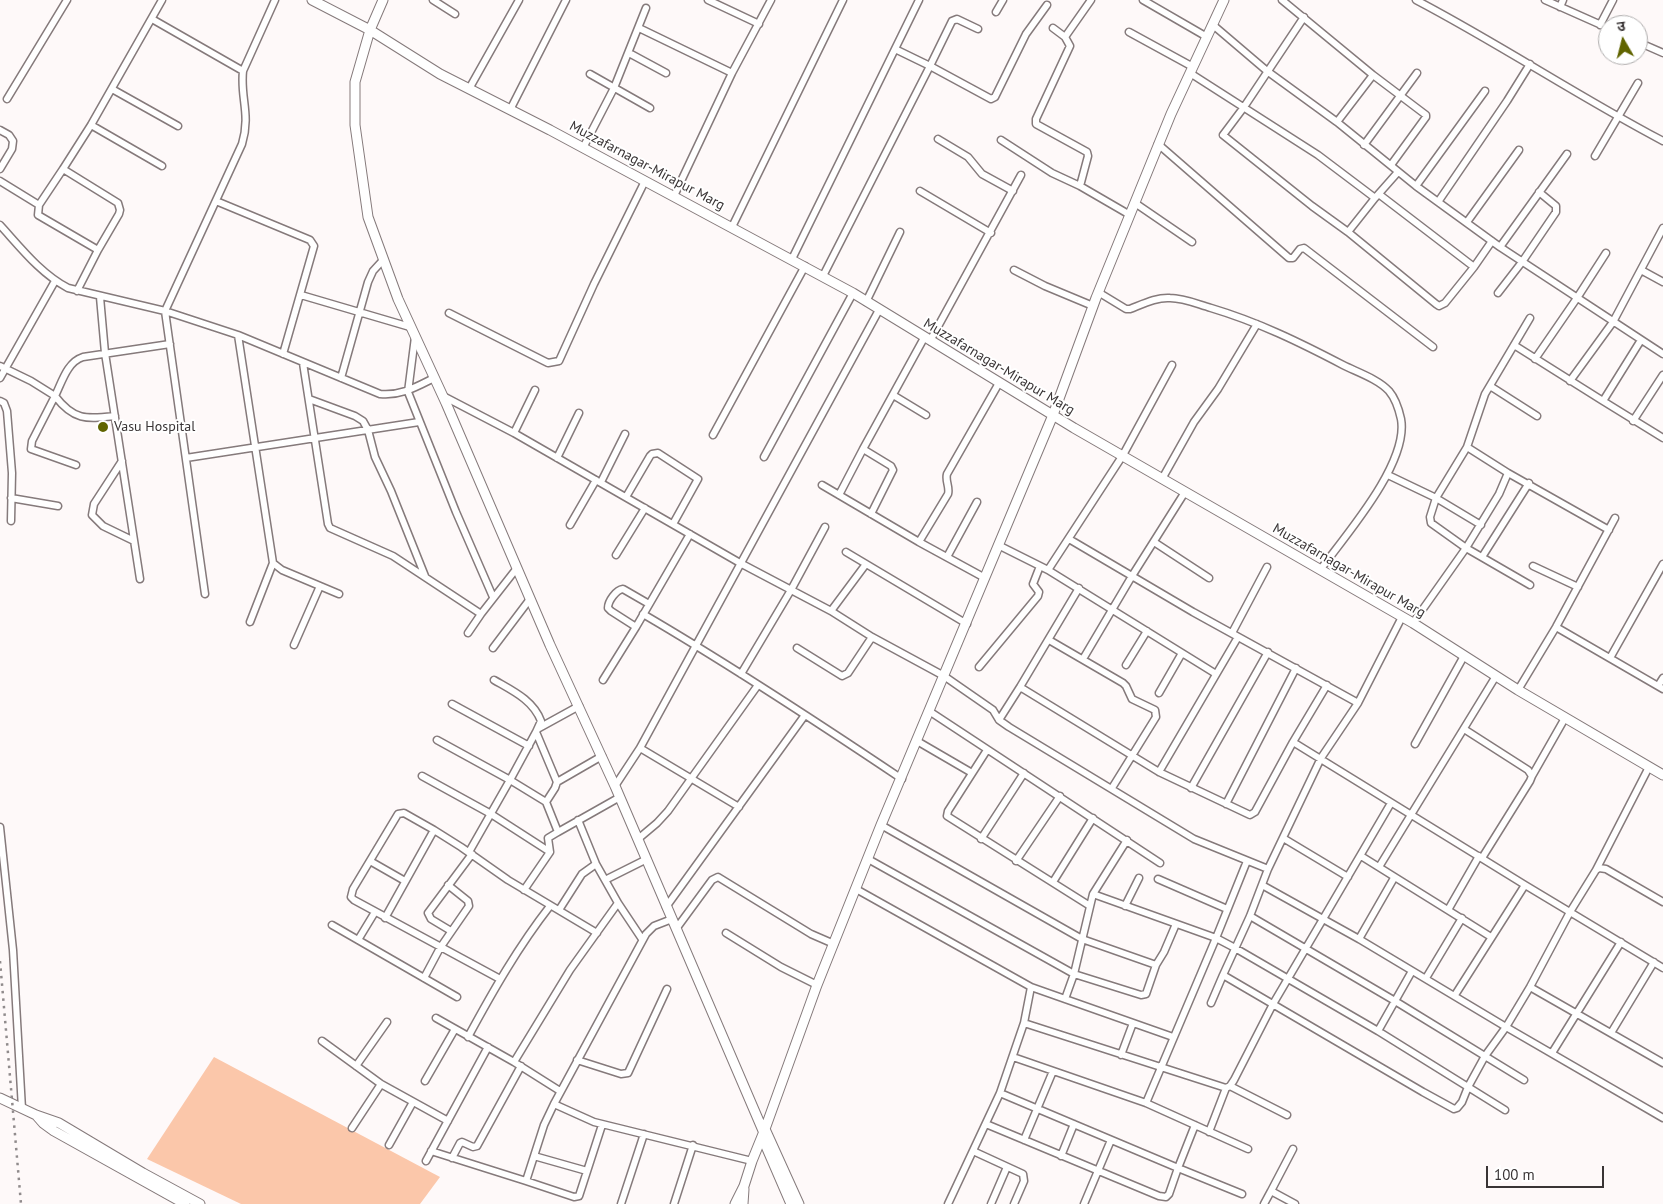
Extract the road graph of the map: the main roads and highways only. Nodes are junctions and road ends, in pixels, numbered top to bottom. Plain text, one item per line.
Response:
1 (383, 0) edge
2 (1224, 0) edge
3 (317, 1) edge
4 (370, 30) junction
5 (1053, 415) junction
6 (1663, 776) edge
7 (0, 1098) edge
8 (764, 1133) junction
9 (126, 1167) junction
10 (744, 1186) junction
11 (185, 1204) edge
12 (200, 1204) edge
13 (735, 1204) edge
14 (743, 1204) edge
15 (791, 1204) edge
16 (799, 1204) edge

1 - 4 main road
2 - 5 main road
3 - 4 main road, Muzzafarnagar-Mirapur Marg
4 - 5 main road, Muzzafarnagar-Mirapur Marg
4 - 8 main road
5 - 6 main road, Muzzafarnagar-Mirapur Marg
5 - 8 main road
7 - 9 main road
8 - 10 main road
8 - 15 main road
8 - 16 main road
9 - 11 main road
9 - 12 main road
10 - 13 main road
10 - 14 main road

